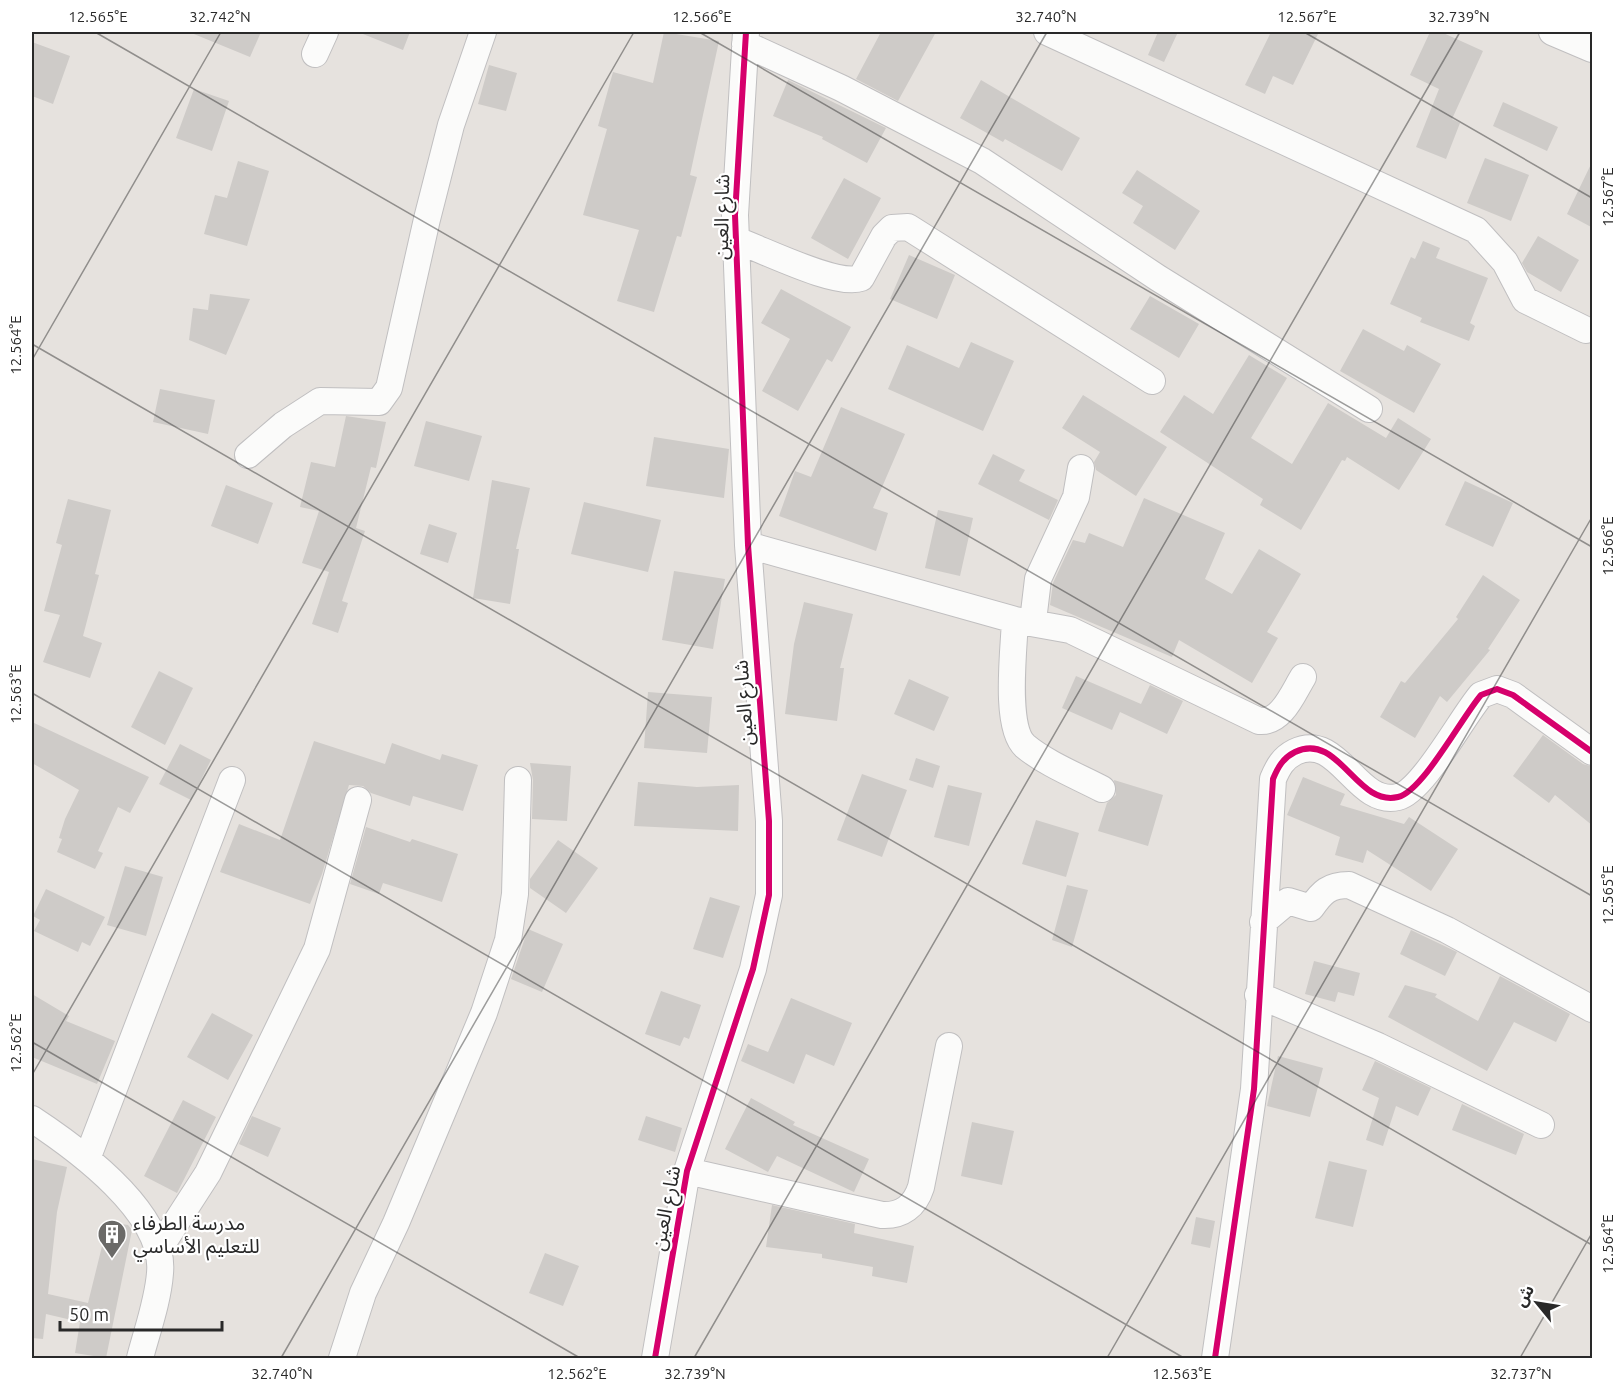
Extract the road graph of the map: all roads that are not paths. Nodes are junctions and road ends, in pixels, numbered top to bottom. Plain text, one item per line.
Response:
1 (483, 32) edge
2 (1047, 32) edge
3 (1552, 32) edge
4 (745, 38) edge
5 (1593, 49) edge
6 (736, 240) junction
7 (1586, 330) dead end
8 (1152, 381) dead end
9 (1370, 409) dead end
10 (248, 455) dead end
11 (1081, 468) dead end
12 (748, 545) junction
13 (1024, 621) junction
14 (1303, 677) dead end
15 (1593, 752) edge
16 (232, 780) dead end
17 (518, 780) dead end
18 (1102, 789) dead end
19 (358, 800) dead end
20 (1263, 922) junction
21 (1258, 995) junction
22 (1593, 1009) edge
23 (949, 1046) dead end
24 (32, 1119) edge
25 (1541, 1125) dead end
26 (87, 1160) junction
27 (687, 1171) junction
28 (157, 1252) junction
29 (140, 1359) edge
30 (342, 1359) edge
31 (655, 1359) edge
32 (1215, 1359) edge

1 - 10 street
2 - 7 street
3 - 5 street
4 - 6 street, شارع العين
4 - 9 street
6 - 8 street
6 - 12 street, شارع العين
11 - 13 street
12 - 13 street
12 - 27 street, شارع العين
13 - 14 street
13 - 18 street
15 - 20 street
16 - 26 street
17 - 30 street
19 - 28 street
20 - 21 street
20 - 22 street
21 - 25 street
21 - 32 street
23 - 27 street
24 - 26 street
26 - 28 street
27 - 31 street, شارع العين
28 - 29 street

